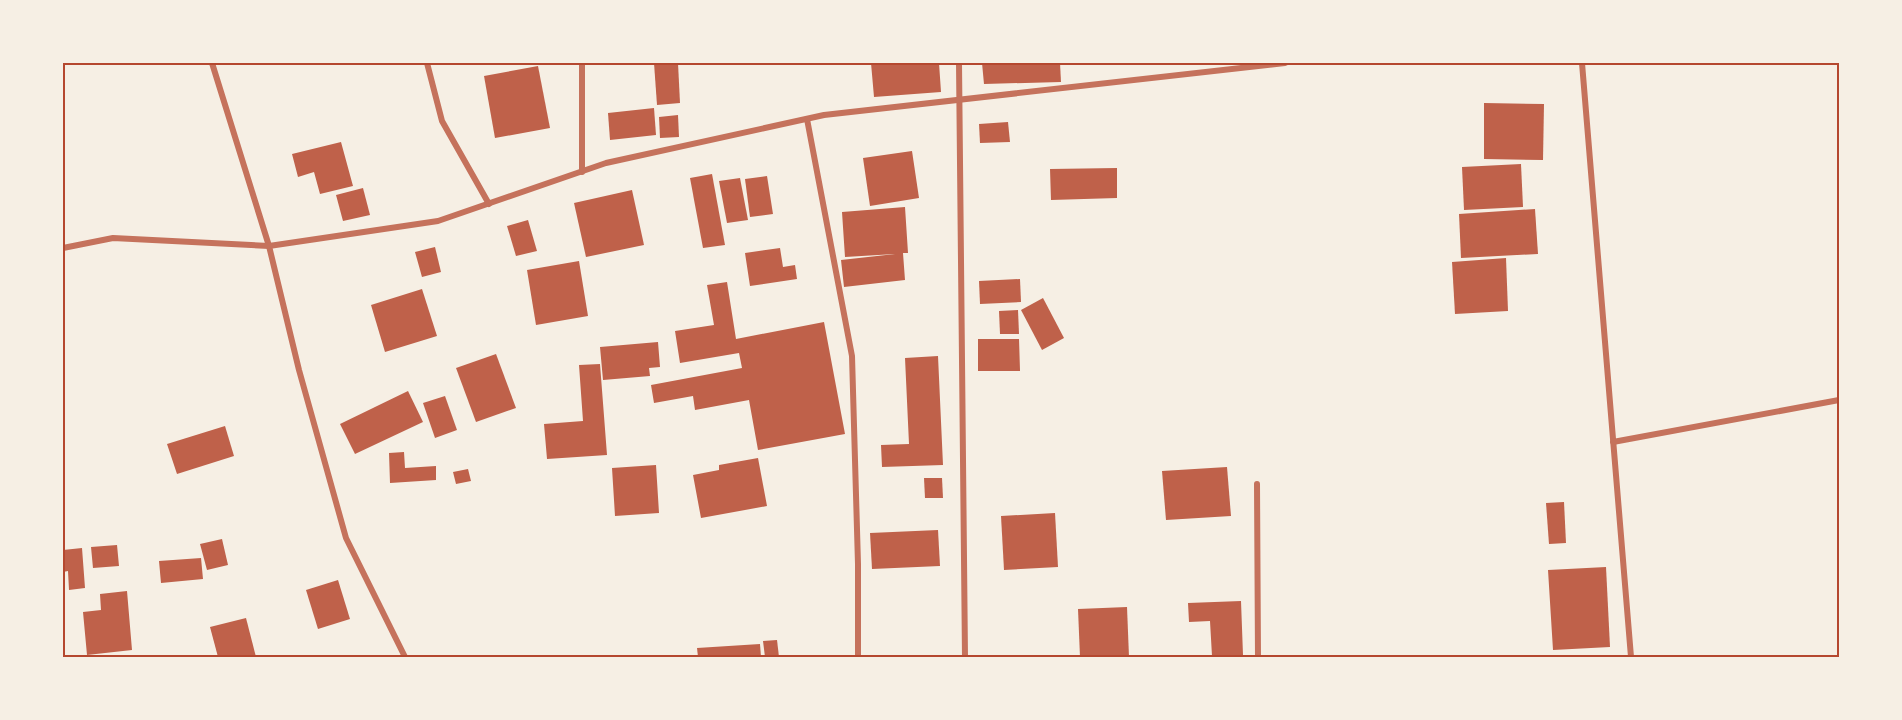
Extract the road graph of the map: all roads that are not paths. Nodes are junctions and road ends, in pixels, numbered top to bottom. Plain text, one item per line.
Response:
1 (212, 63) edge
2 (427, 63) edge
3 (582, 63) edge
4 (959, 63) edge
5 (1285, 63) edge
6 (1582, 63) edge
7 (1229, 66) edge
8 (960, 100) junction
9 (807, 118) junction
10 (582, 172) junction
11 (489, 204) junction
12 (269, 246) junction
13 (63, 248) edge
14 (1839, 400) edge
15 (1613, 442) junction
16 (1257, 484) dead end
17 (405, 657) edge
18 (858, 657) edge
19 (965, 657) edge
20 (1258, 657) edge
21 (1631, 657) edge

1 - 12 street
2 - 11 street
3 - 10 street
4 - 8 street
5 - 7 street
6 - 15 street
7 - 8 street
8 - 9 street
8 - 19 street
9 - 10 street
9 - 18 street
10 - 11 street
11 - 12 street
12 - 13 street
12 - 17 street
14 - 15 street
15 - 21 street
16 - 20 street

